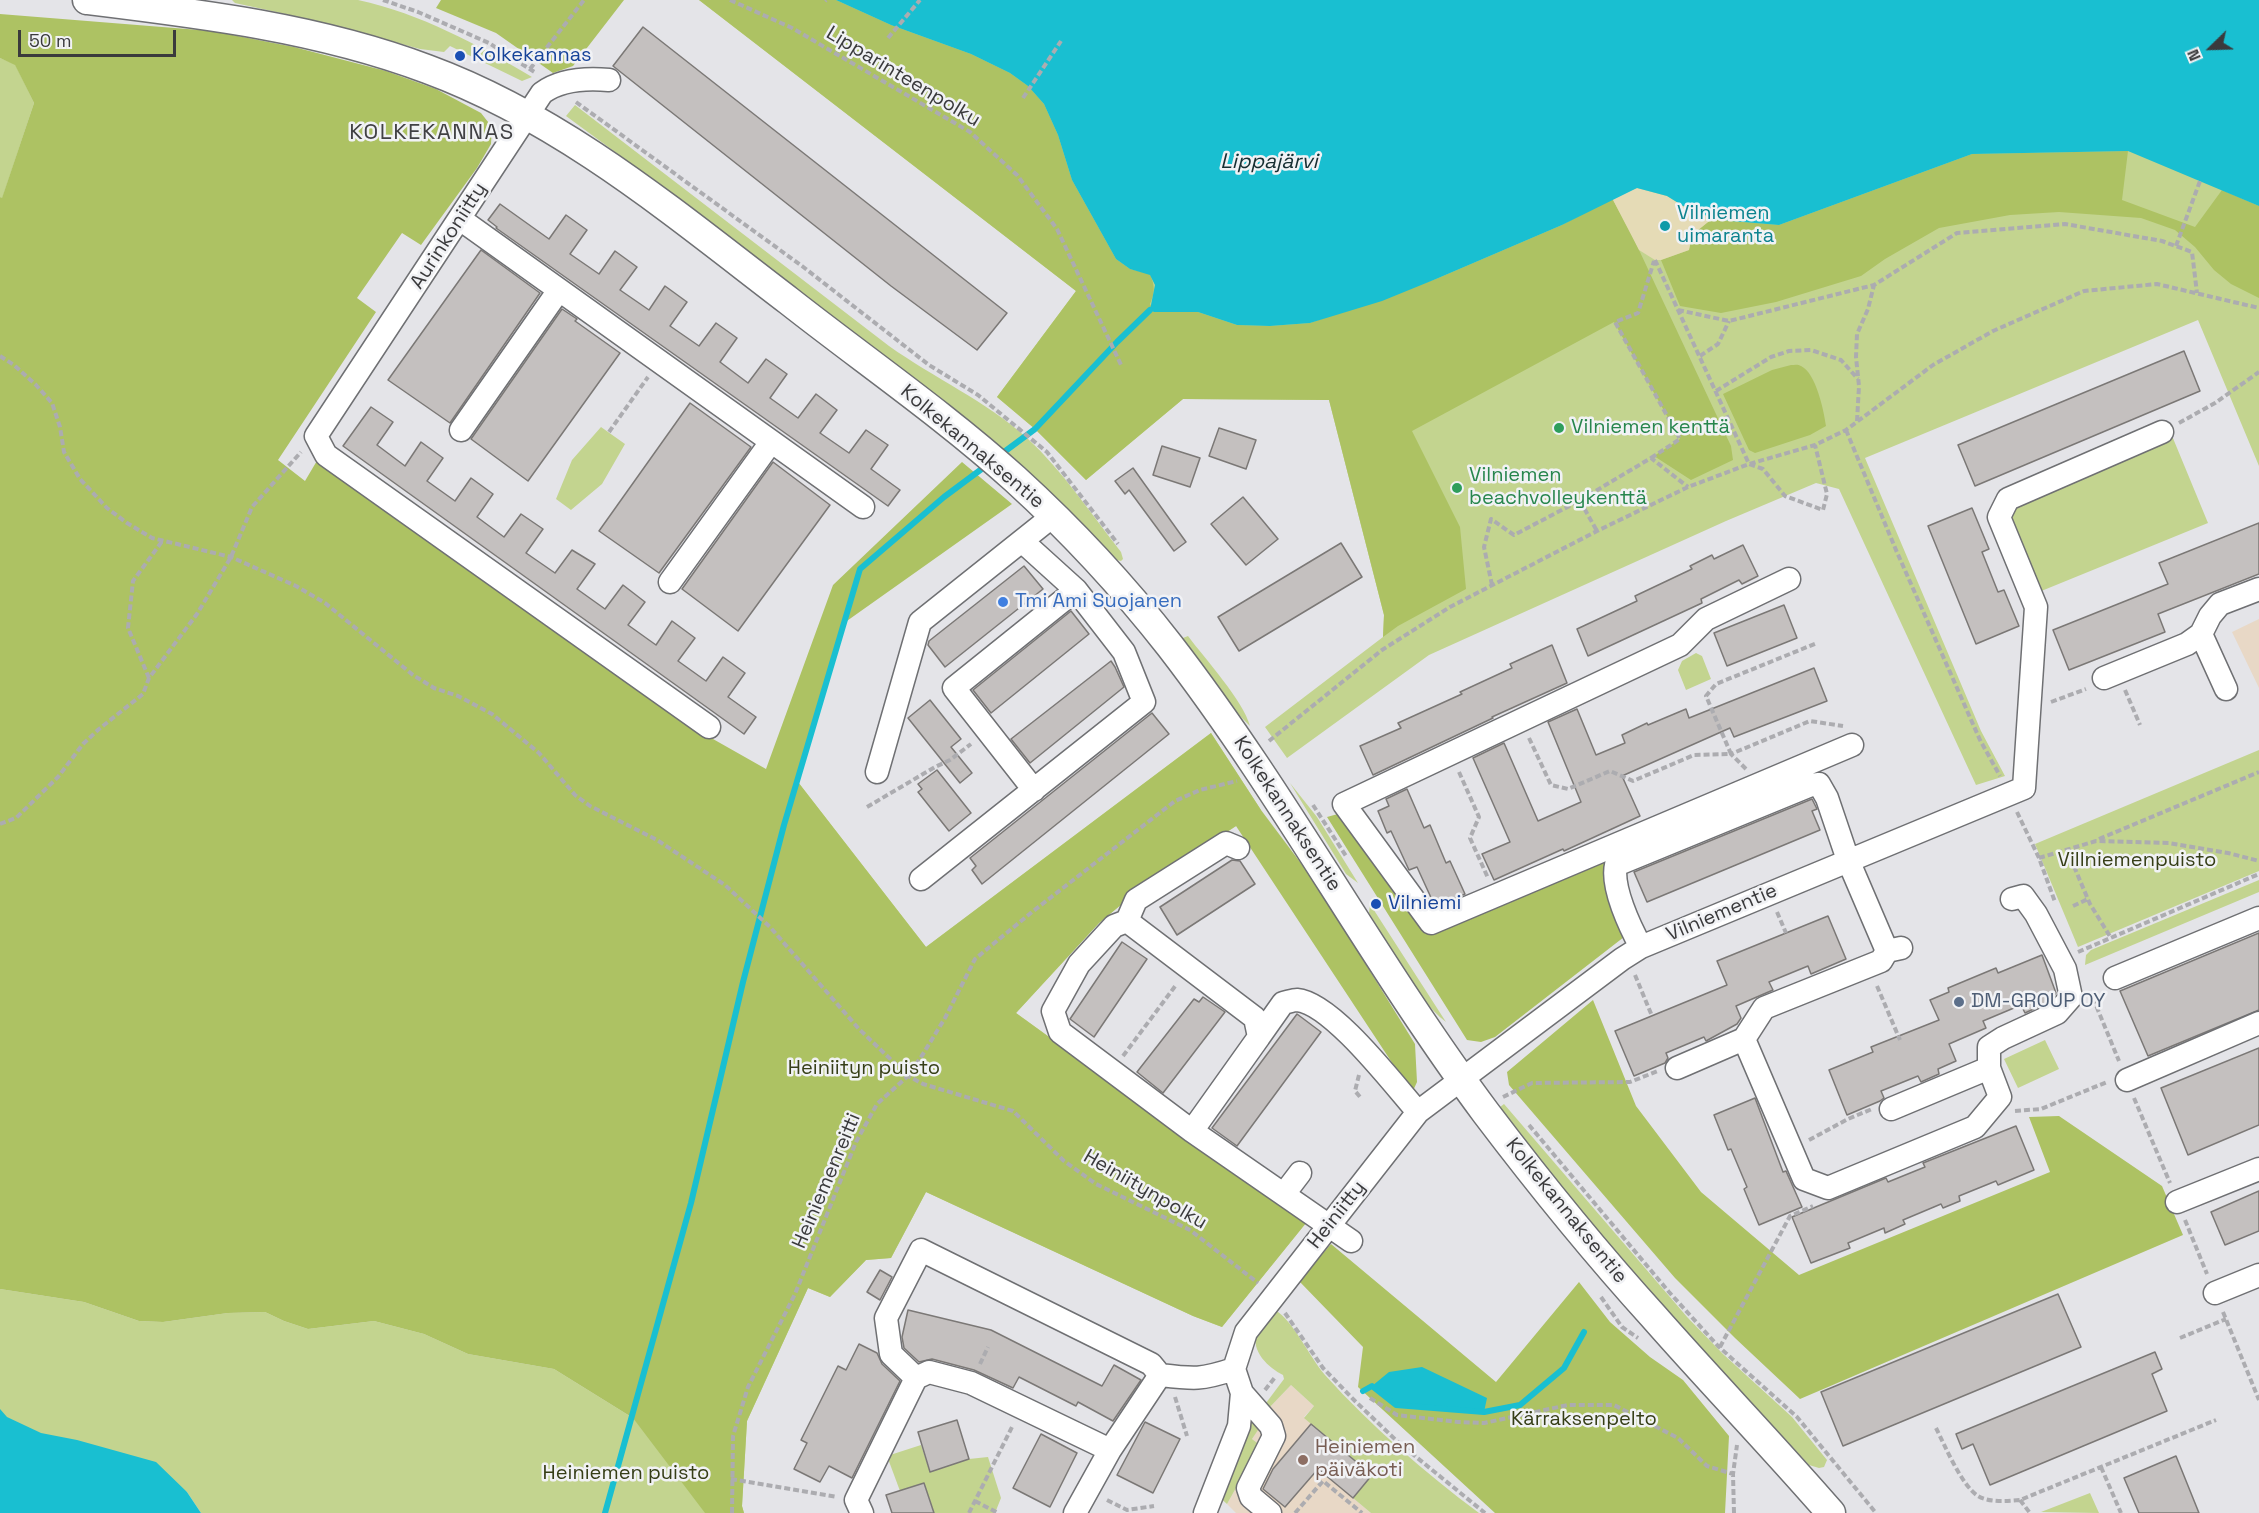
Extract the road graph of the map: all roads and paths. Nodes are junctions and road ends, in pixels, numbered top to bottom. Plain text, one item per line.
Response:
1 (87, 0) edge
2 (384, 0) edge
3 (584, 0) edge
4 (730, 0) edge
5 (920, 0) edge
6 (218, 8) edge
7 (888, 38) dead end
8 (1061, 41) dead end
9 (530, 69) junction
10 (609, 80) dead end
11 (553, 84) junction
12 (1023, 98) dead end
13 (528, 114) junction
14 (2200, 181) dead end
15 (460, 219) junction
16 (2176, 246) junction
17 (1874, 285) junction
18 (559, 290) junction
19 (2197, 293) junction
20 (2259, 308) edge
21 (1678, 310) junction
22 (1729, 321) junction
23 (0, 356) edge
24 (1700, 356) junction
25 (659, 362) junction
26 (1122, 367) dead end
27 (2259, 372) edge
28 (1858, 379) junction
29 (1716, 390) junction
30 (1857, 421) junction
31 (461, 430) dead end
32 (1846, 430) junction
33 (609, 432) dead end
34 (2162, 432) joint
35 (315, 436) junction
36 (771, 442) junction
37 (1815, 445) junction
38 (1651, 458) junction
39 (1749, 464) junction
40 (1688, 487) junction
41 (1580, 501) junction
42 (862, 507) dead end
43 (1053, 516) junction
44 (1597, 531) junction
45 (164, 540) junction
46 (1023, 542) junction
47 (1123, 551) dead end
48 (231, 557) junction
49 (1789, 579) dead end
50 (670, 582) dead end
51 (1492, 585) junction
52 (2259, 588) edge
53 (1076, 590) junction
54 (2201, 634) junction
55 (1817, 644) dead end
56 (2111, 675) junction
57 (149, 678) junction
58 (2226, 689) dead end
59 (2030, 710) junction
60 (1522, 721) junction
61 (2140, 725) dead end
62 (709, 727) dead end
63 (988, 731) junction
64 (1848, 736) joint
65 (1731, 754) junction
66 (1451, 755) junction
67 (1270, 765) junction
68 (877, 772) dead end
69 (2259, 772) edge
70 (1760, 784) junction
71 (1034, 790) junction
72 (2009, 794) junction
73 (1313, 804) dead end
74 (867, 807) dead end
75 (0, 824) edge
76 (2096, 841) junction
77 (1238, 848) dead end
78 (2067, 850) junction
79 (2039, 858) dead end
80 (1848, 860) junction
81 (2259, 861) edge
82 (1351, 864) dead end
83 (2259, 874) edge
84 (921, 879) dead end
85 (1496, 896) junction
86 (2012, 899) dead end
87 (2088, 899) junction
88 (1773, 903) dead end
89 (2073, 906) dead end
90 (2259, 918) edge
91 (1127, 921) junction
92 (1786, 933) dead end
93 (2111, 938) junction
94 (2075, 953) dead end
95 (1636, 956) junction
96 (1868, 966) junction
97 (1190, 967) junction
98 (2115, 978) dead end
99 (1652, 1016) dead end
100 (2259, 1023) edge
101 (1259, 1037) junction
102 (1744, 1039) junction
103 (1900, 1040) dead end
104 (1677, 1068) joint
105 (1989, 1068) junction
106 (1111, 1071) junction
107 (1472, 1072) junction
108 (908, 1076) junction
109 (2121, 1080) joint
110 (1504, 1096) junction
111 (1512, 1105) dead end
112 (1893, 1108) joint
113 (1418, 1112) junction
114 (1988, 1112) junction
115 (1527, 1123) dead end
116 (1192, 1131) junction
117 (1791, 1149) junction
118 (2259, 1169) edge
119 (1300, 1173) dead end
120 (1828, 1188) junction
121 (1284, 1194) junction
122 (2177, 1202) dead end
123 (1329, 1226) junction
124 (1351, 1241) dead end
125 (2259, 1275) edge
126 (2215, 1293) dead end
127 (1274, 1297) junction
128 (2226, 1319) dead end
129 (2180, 1338) dead end
130 (1720, 1347) junction
131 (1234, 1369) junction
132 (1165, 1375) junction
133 (916, 1378) junction
134 (1242, 1393) junction
135 (1370, 1398) dead end
136 (1022, 1407) junction
137 (2216, 1420) dead end
138 (1936, 1428) dead end
139 (1187, 1436) dead end
140 (1738, 1436) dead end
141 (1110, 1450) junction
142 (2101, 1467) junction
143 (1733, 1474) junction
144 (731, 1479) junction
145 (1088, 1489) junction
146 (2020, 1500) junction
147 (975, 1501) junction
148 (1154, 1506) dead end
149 (859, 1507) edge
150 (1127, 1512) edge
151 (732, 1513) edge
152 (969, 1513) edge
153 (998, 1513) edge
154 (1075, 1513) edge
155 (1205, 1513) edge
156 (1270, 1513) edge
157 (1295, 1513) edge
158 (1362, 1513) edge
159 (1485, 1513) edge
160 (1734, 1513) edge
161 (1831, 1513) edge
162 (1876, 1513) edge
163 (2030, 1513) edge
164 (2121, 1513) edge

1 - 6 main road, Kolkekannaksentie
2 - 9 path, Kolkekannaksentie
3 - 9 path
4 - 26 path, Lipparinteenpolku
5 - 7 path
6 - 13 main road, Kolkekannaksentie
8 - 12 path
9 - 11 path, Kolkekannaksentie
10 - 11 street
11 - 13 street, Aurinkoniitty
11 - 47 path, Kolkekannaksentie
13 - 15 street, Aurinkoniitty
13 - 43 main road, Kolkekannaksentie
14 - 16 path
15 - 18 street
15 - 35 street, Aurinkoniitty
16 - 17 path
16 - 19 path
17 - 22 path
17 - 28 path
18 - 25 street
18 - 31 street
19 - 20 path
19 - 30 path
21 - 22 path
21 - 24 path
21 - 38 path
22 - 24 path
23 - 45 path, Heiniitynpolku
24 - 29 path
25 - 33 path
25 - 36 street
27 - 34 path
28 - 29 path
28 - 30 path
29 - 39 path
30 - 32 path
32 - 37 path
32 - 72 path
34 - 59 street
35 - 48 path
35 - 62 street
36 - 42 street
36 - 50 street
37 - 39 path
37 - 39 path
38 - 40 path
38 - 41 path
39 - 40 path
40 - 44 path
41 - 44 path
41 - 51 path
43 - 46 street
43 - 67 main road, Kolkekannaksentie
44 - 51 path
45 - 48 path, Heiniitynpolku
45 - 57 path
46 - 53 street
46 - 68 street
48 - 57 path
48 - 108 path, Heiniitynpolku
49 - 60 street
51 - 67 path
52 - 54 street
53 - 63 street
53 - 71 street
54 - 56 street
54 - 58 street
55 - 65 path
56 - 59 path
56 - 61 path
57 - 75 path
59 - 72 street
60 - 65 path
60 - 66 street
63 - 71 street
63 - 74 path
64 - 65 path
64 - 70 street
65 - 70 path
66 - 85 path
66 - 85 street
67 - 107 main road, Kolkekannaksentie
67 - 108 path, Heiniemenreitti
69 - 76 path
70 - 85 street
71 - 84 street
72 - 80 street, Vilniementie
73 - 82 path
76 - 78 path
76 - 81 path
77 - 91 street
78 - 79 path
78 - 87 path
80 - 95 street, Vilniementie
80 - 95 street
80 - 96 street
83 - 93 path
86 - 105 street
87 - 89 path
87 - 93 path
88 - 92 path
90 - 98 street
91 - 97 street
91 - 106 street
93 - 94 path
95 - 99 path
95 - 107 street, Vilniementie
96 - 102 street
96 - 103 path
97 - 101 street
97 - 106 path
100 - 109 street
101 - 113 street
101 - 116 street
102 - 104 street
102 - 117 street
104 - 110 path
105 - 112 street
105 - 114 street
106 - 116 street
107 - 110 path
107 - 113 street, Heiniitty
107 - 161 main road, Kolkekannaksentie
108 - 127 path, Heiniitynpolku
108 - 144 path, Heiniemenreitti
109 - 114 path
110 - 111 path
112 - 117 path
113 - 123 street, Heiniitty
114 - 120 street
115 - 130 path
116 - 121 street
117 - 120 street
118 - 122 street
119 - 121 street
120 - 130 path
121 - 123 street
123 - 124 street
123 - 127 street, Heiniitty
125 - 126 street
127 - 131 street, Heiniitty
127 - 159 path, Heiniitynpolku
128 - 129 path
130 - 162 path
131 - 132 street
131 - 134 street
132 - 133 street
132 - 139 path
132 - 141 street
133 - 136 street
133 - 149 street
134 - 155 street
134 - 156 street
135 - 143 path
136 - 141 street
136 - 147 path
137 - 142 path
138 - 146 path
140 - 143 path
141 - 145 street
142 - 146 path
142 - 164 path
143 - 160 path
144 - 149 path
144 - 151 path, Heiniemenreitti
145 - 150 path
145 - 154 street
146 - 163 path
147 - 152 path
147 - 153 path
148 - 150 path
157 - 158 path

